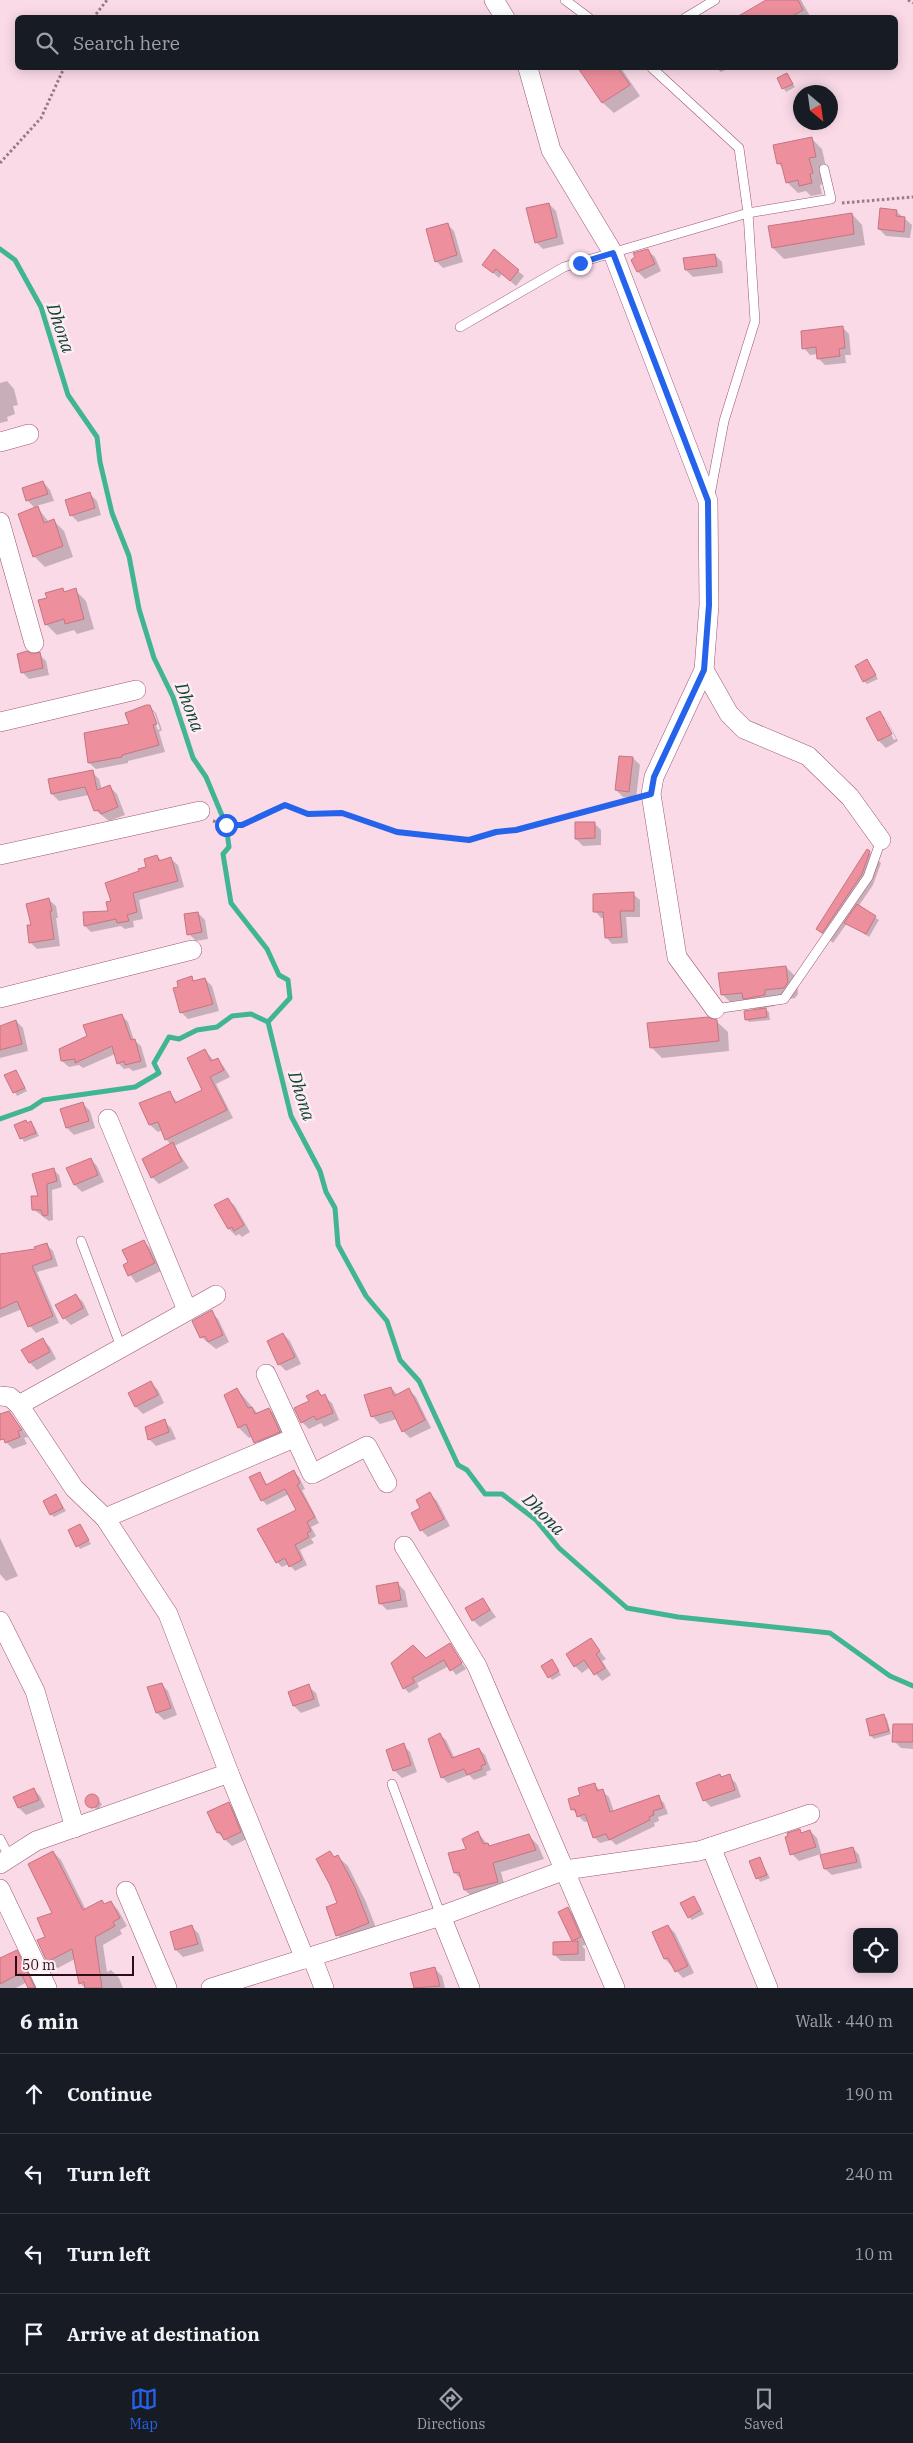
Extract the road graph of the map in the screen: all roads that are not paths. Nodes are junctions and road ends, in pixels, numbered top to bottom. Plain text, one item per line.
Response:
1 (494, 0) edge
2 (564, 0) edge
3 (715, 0) edge
4 (503, 15) edge
5 (585, 15) edge
6 (691, 15) edge
7 (529, 70) edge
8 (654, 70) edge
9 (824, 169) dead end
10 (748, 213) junction
11 (613, 253) junction
12 (460, 327) dead end
13 (29, 434) dead end
14 (0, 442) edge
15 (708, 501) junction
16 (0, 522) edge
17 (8, 576) edge
18 (34, 643) dead end
19 (704, 670) junction
20 (136, 690) dead end
21 (0, 722) edge
22 (200, 811) road end
23 (881, 840) joint
24 (0, 855) edge
25 (192, 950) dead end
26 (0, 998) edge
27 (715, 1009) joint
28 (108, 1119) dead end
29 (81, 1241) dead end
30 (216, 1295) dead end
31 (187, 1310) junction
32 (121, 1347) junction
33 (266, 1374) dead end
34 (0, 1396) edge
35 (19, 1405) junction
36 (294, 1438) junction
37 (387, 1483) dead end
38 (105, 1518) junction
39 (404, 1546) dead end
40 (0, 1622) edge
41 (229, 1773) junction
42 (392, 1784) dead end
43 (810, 1814) dead end
44 (75, 1828) junction
45 (0, 1839) edge
46 (710, 1847) junction
47 (5, 1861) edge
48 (565, 1870) junction
49 (0, 1889) edge
50 (126, 1891) dead end
51 (441, 1916) junction
52 (308, 1958) junction
53 (47, 1988) edge
54 (167, 1988) edge
55 (211, 1988) edge
56 (324, 1988) edge
57 (470, 1988) edge
58 (615, 1988) edge
59 (768, 1988) edge

1 - 4 street
2 - 5 lane
3 - 6 lane
7 - 11 street
8 - 10 lane
9 - 10 lane
10 - 11 lane
10 - 15 lane
11 - 12 lane
11 - 15 street
13 - 14 street
15 - 19 street
16 - 17 street
17 - 18 street
19 - 23 street
19 - 27 street
20 - 21 street
22 - 24 street
23 - 27 lane
25 - 26 street
28 - 31 street
29 - 32 lane
30 - 31 street
31 - 32 street
32 - 35 street
33 - 36 street
34 - 35 street
35 - 38 street
36 - 37 street
36 - 38 street
38 - 41 street
39 - 48 street
40 - 44 street
41 - 44 street
41 - 52 street
42 - 51 lane
43 - 46 street
44 - 47 street
45 - 47 lane
46 - 48 street
46 - 59 street
48 - 51 street
48 - 58 street
49 - 53 street
50 - 54 street
51 - 52 street
51 - 57 street
52 - 55 street
52 - 56 street

